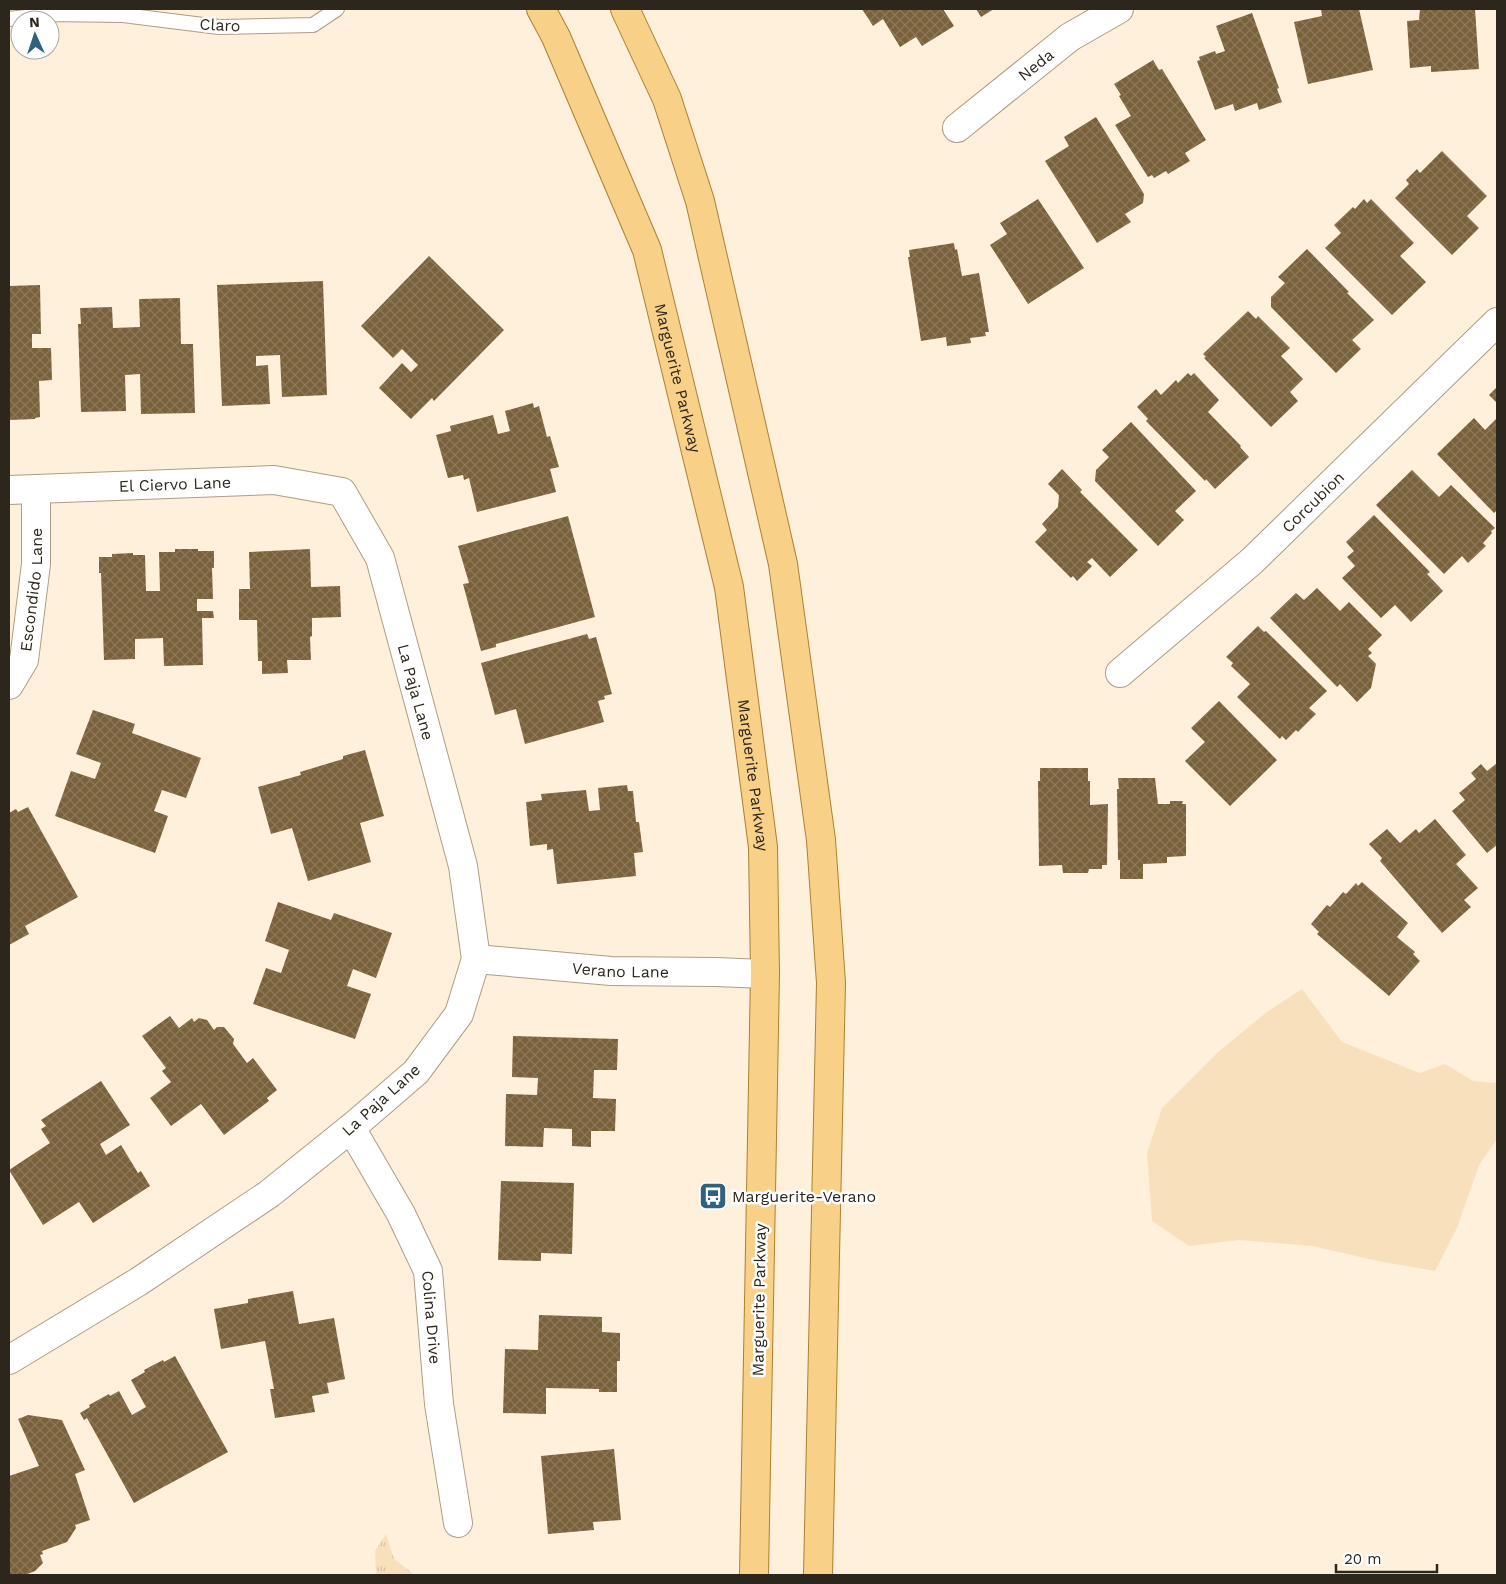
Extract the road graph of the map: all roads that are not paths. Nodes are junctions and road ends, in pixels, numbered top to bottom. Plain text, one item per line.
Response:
1 (337, 9) edge
2 (541, 9) edge
3 (625, 9) edge
4 (1119, 9) edge
5 (9, 19) edge
6 (957, 128) dead end
7 (1497, 322) edge
8 (36, 489) junction
9 (9, 490) edge
10 (342, 492) joint
11 (1120, 673) dead end
12 (9, 685) edge
13 (476, 959) junction
14 (766, 974) junction
15 (351, 1128) junction
16 (9, 1360) edge
17 (458, 1523) dead end
18 (754, 1575) edge
19 (818, 1575) edge

1 - 5 lane, Claro
2 - 14 main road, Marguerite Parkway
3 - 19 main road
4 - 6 street, Neda
7 - 11 street, Corcubion
8 - 9 street, El Ciervo Lane
8 - 10 street, El Ciervo Lane
8 - 12 street, Escondido Lane
10 - 13 street, La Paja Lane
13 - 14 street, Verano Lane
13 - 15 street, La Paja Lane
14 - 18 main road, Marguerite Parkway
15 - 16 street, La Paja Lane
15 - 17 street, Colina Drive

